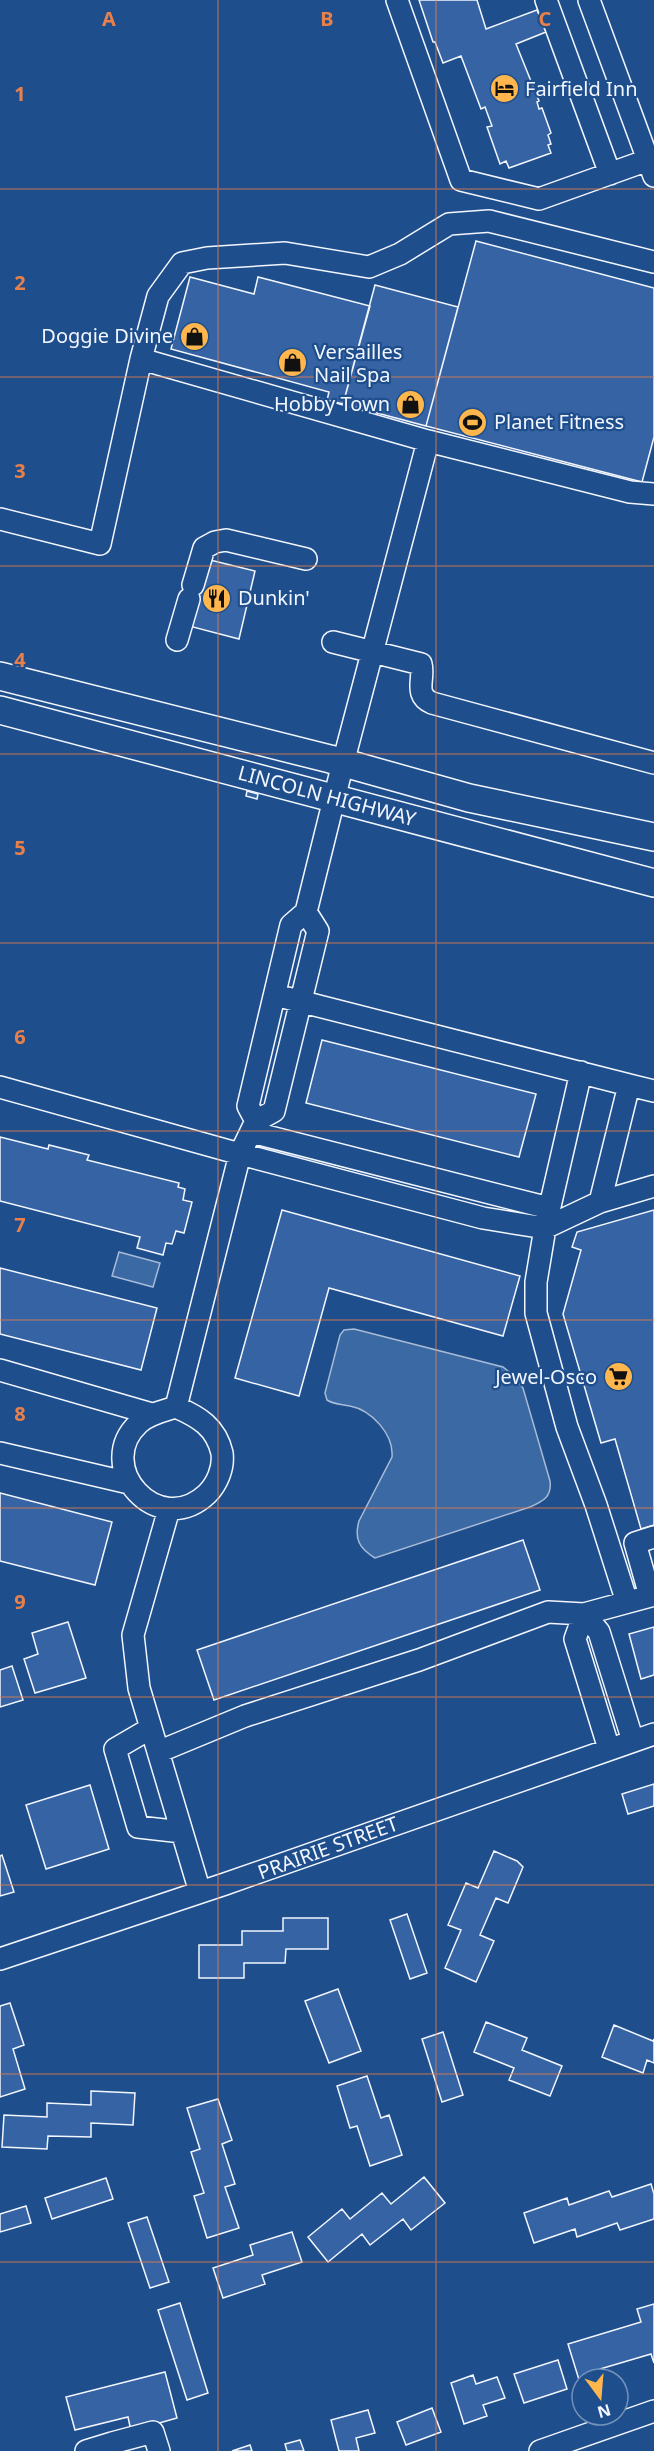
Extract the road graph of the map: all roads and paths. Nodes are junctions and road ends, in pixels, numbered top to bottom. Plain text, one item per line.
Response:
1 (397, 0) edge
2 (546, 0) edge
3 (589, 0) edge
4 (646, 130) edge
5 (651, 168) edge
6 (610, 174) junction
7 (654, 262) edge
8 (141, 359) junction
9 (428, 441) junction
10 (654, 494) edge
11 (0, 519) edge
12 (306, 559) dead end
13 (177, 640) dead end
14 (333, 642) dead end
15 (373, 651) junction
16 (0, 676) edge
17 (0, 710) edge
18 (342, 763) junction
19 (654, 763) edge
20 (334, 798) junction
21 (654, 837) edge
22 (654, 883) edge
23 (306, 912) junction
24 (274, 994) junction
25 (300, 1001) junction
26 (581, 1072) junction
27 (629, 1085) junction
28 (0, 1087) edge
29 (654, 1091) edge
30 (254, 1127) junction
31 (240, 1154) junction
32 (654, 1186) edge
33 (600, 1202) junction
34 (547, 1218) junction
35 (0, 1370) edge
36 (176, 1407) junction
37 (152, 1414) junction
38 (0, 1453) edge
39 (129, 1483) junction
40 (169, 1509) junction
41 (654, 1537) edge
42 (652, 1596) edge
43 (627, 1602) junction
44 (584, 1614) junction
45 (151, 1728) junction
46 (654, 1734) edge
47 (633, 1741) junction
48 (609, 1749) junction
49 (158, 1752) junction
50 (182, 1832) junction
51 (200, 1892) junction
52 (0, 1959) edge
53 (654, 2411) edge
54 (114, 2447) edge
55 (86, 2451) edge
56 (159, 2451) edge
57 (540, 2451) edge

1 - 6 street
2 - 6 street
3 - 4 street
4 - 5 street
5 - 6 street
7 - 8 street
8 - 9 street
8 - 11 street
9 - 10 street
9 - 15 street
12 - 13 street
14 - 15 street
15 - 18 street
15 - 19 street
16 - 18 main road, LINCOLN HIGHWAY
17 - 20 main road, LINCOLN HIGHWAY
18 - 20 street
18 - 21 main road, LINCOLN HIGHWAY
20 - 22 main road, LINCOLN HIGHWAY
20 - 23 street
23 - 24 street
23 - 25 street
24 - 25 street
24 - 30 street
25 - 26 street
25 - 30 street
26 - 27 street
26 - 34 street
27 - 29 street
27 - 33 street
28 - 31 street
30 - 31 street
30 - 34 street
31 - 34 street
31 - 36 street
32 - 33 street
33 - 34 street
34 - 43 street
35 - 37 street
36 - 37 street
36 - 40 street
37 - 39 street
38 - 39 street
39 - 40 street
40 - 45 street
41 - 42 street
42 - 43 street
43 - 44 street
44 - 47 street
44 - 48 street
44 - 49 street
45 - 49 street
45 - 50 street
46 - 47 street, PRAIRIE STREET
47 - 48 street, PRAIRIE STREET
48 - 51 street, PRAIRIE STREET
49 - 50 street
50 - 51 street
51 - 52 street, PRAIRIE STREET
53 - 57 street
54 - 55 street
54 - 56 street

